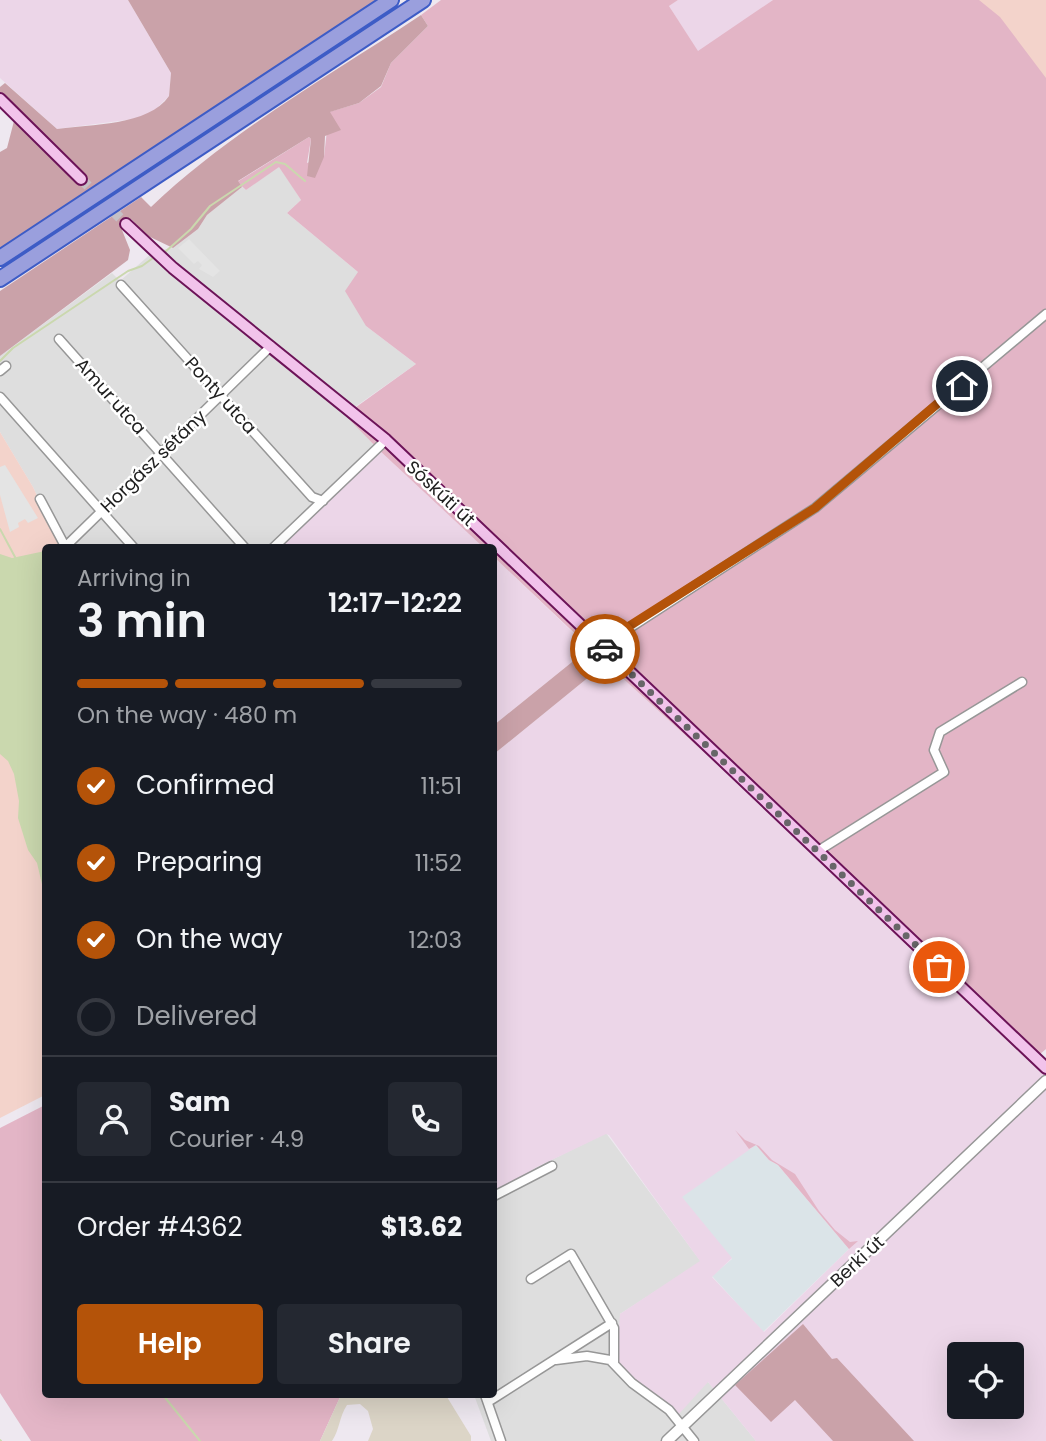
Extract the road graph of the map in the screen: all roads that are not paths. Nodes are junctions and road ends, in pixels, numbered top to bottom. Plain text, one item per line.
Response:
1 (391, 0) edge
2 (423, 0) edge
3 (0, 99) edge
4 (81, 179) tunnel mouth
5 (126, 224) tunnel mouth
6 (0, 258) edge
7 (0, 279) edge
8 (121, 285) dead end
9 (1046, 314) edge
10 (59, 339) dead end
11 (271, 346) junction
12 (220, 396) junction
13 (0, 397) edge
14 (386, 440) junction
15 (162, 453) junction
16 (40, 499) dead end
17 (323, 501) junction
18 (102, 511) junction
19 (63, 544) edge
20 (68, 544) edge
21 (131, 544) edge
22 (242, 544) edge
23 (277, 544) edge
24 (495, 544) edge
25 (497, 546) edge
26 (602, 646) junction
27 (1022, 682) dead end
28 (818, 851) junction
29 (1046, 1068) edge
30 (1046, 1081) edge
31 (552, 1166) dead end
32 (497, 1194) edge
33 (531, 1279) dead end
34 (612, 1323) junction
35 (556, 1360) junction
36 (614, 1364) junction
37 (497, 1392) edge
38 (486, 1398) edge
39 (683, 1426) junction
40 (501, 1441) edge
41 (667, 1441) edge
42 (694, 1441) edge

1 - 6 highway
2 - 7 highway
3 - 4 main road
5 - 11 main road, Sóskúti út
8 - 12 street, Ponty utca
9 - 26 street
10 - 15 street, Amur utca
11 - 12 street, Horgász sétány
11 - 14 main road, Sóskúti út
12 - 15 street, Horgász sétány
12 - 17 street, Ponty utca
13 - 18 street
14 - 17 street
14 - 24 main road, Sóskúti út
15 - 18 street, Horgász sétány
15 - 22 street, Amur utca
16 - 19 street
17 - 23 street
18 - 20 street, Horgász sétány
18 - 21 street
25 - 26 main road, Sóskúti út
26 - 28 main road, Sóskúti út
27 - 28 street
28 - 29 main road, Sóskúti út
30 - 39 street, Berki út
31 - 32 street
33 - 34 street
34 - 35 street
34 - 36 street
35 - 36 street
35 - 37 street
36 - 39 street
38 - 40 street
39 - 41 street, Berki út
39 - 42 street

